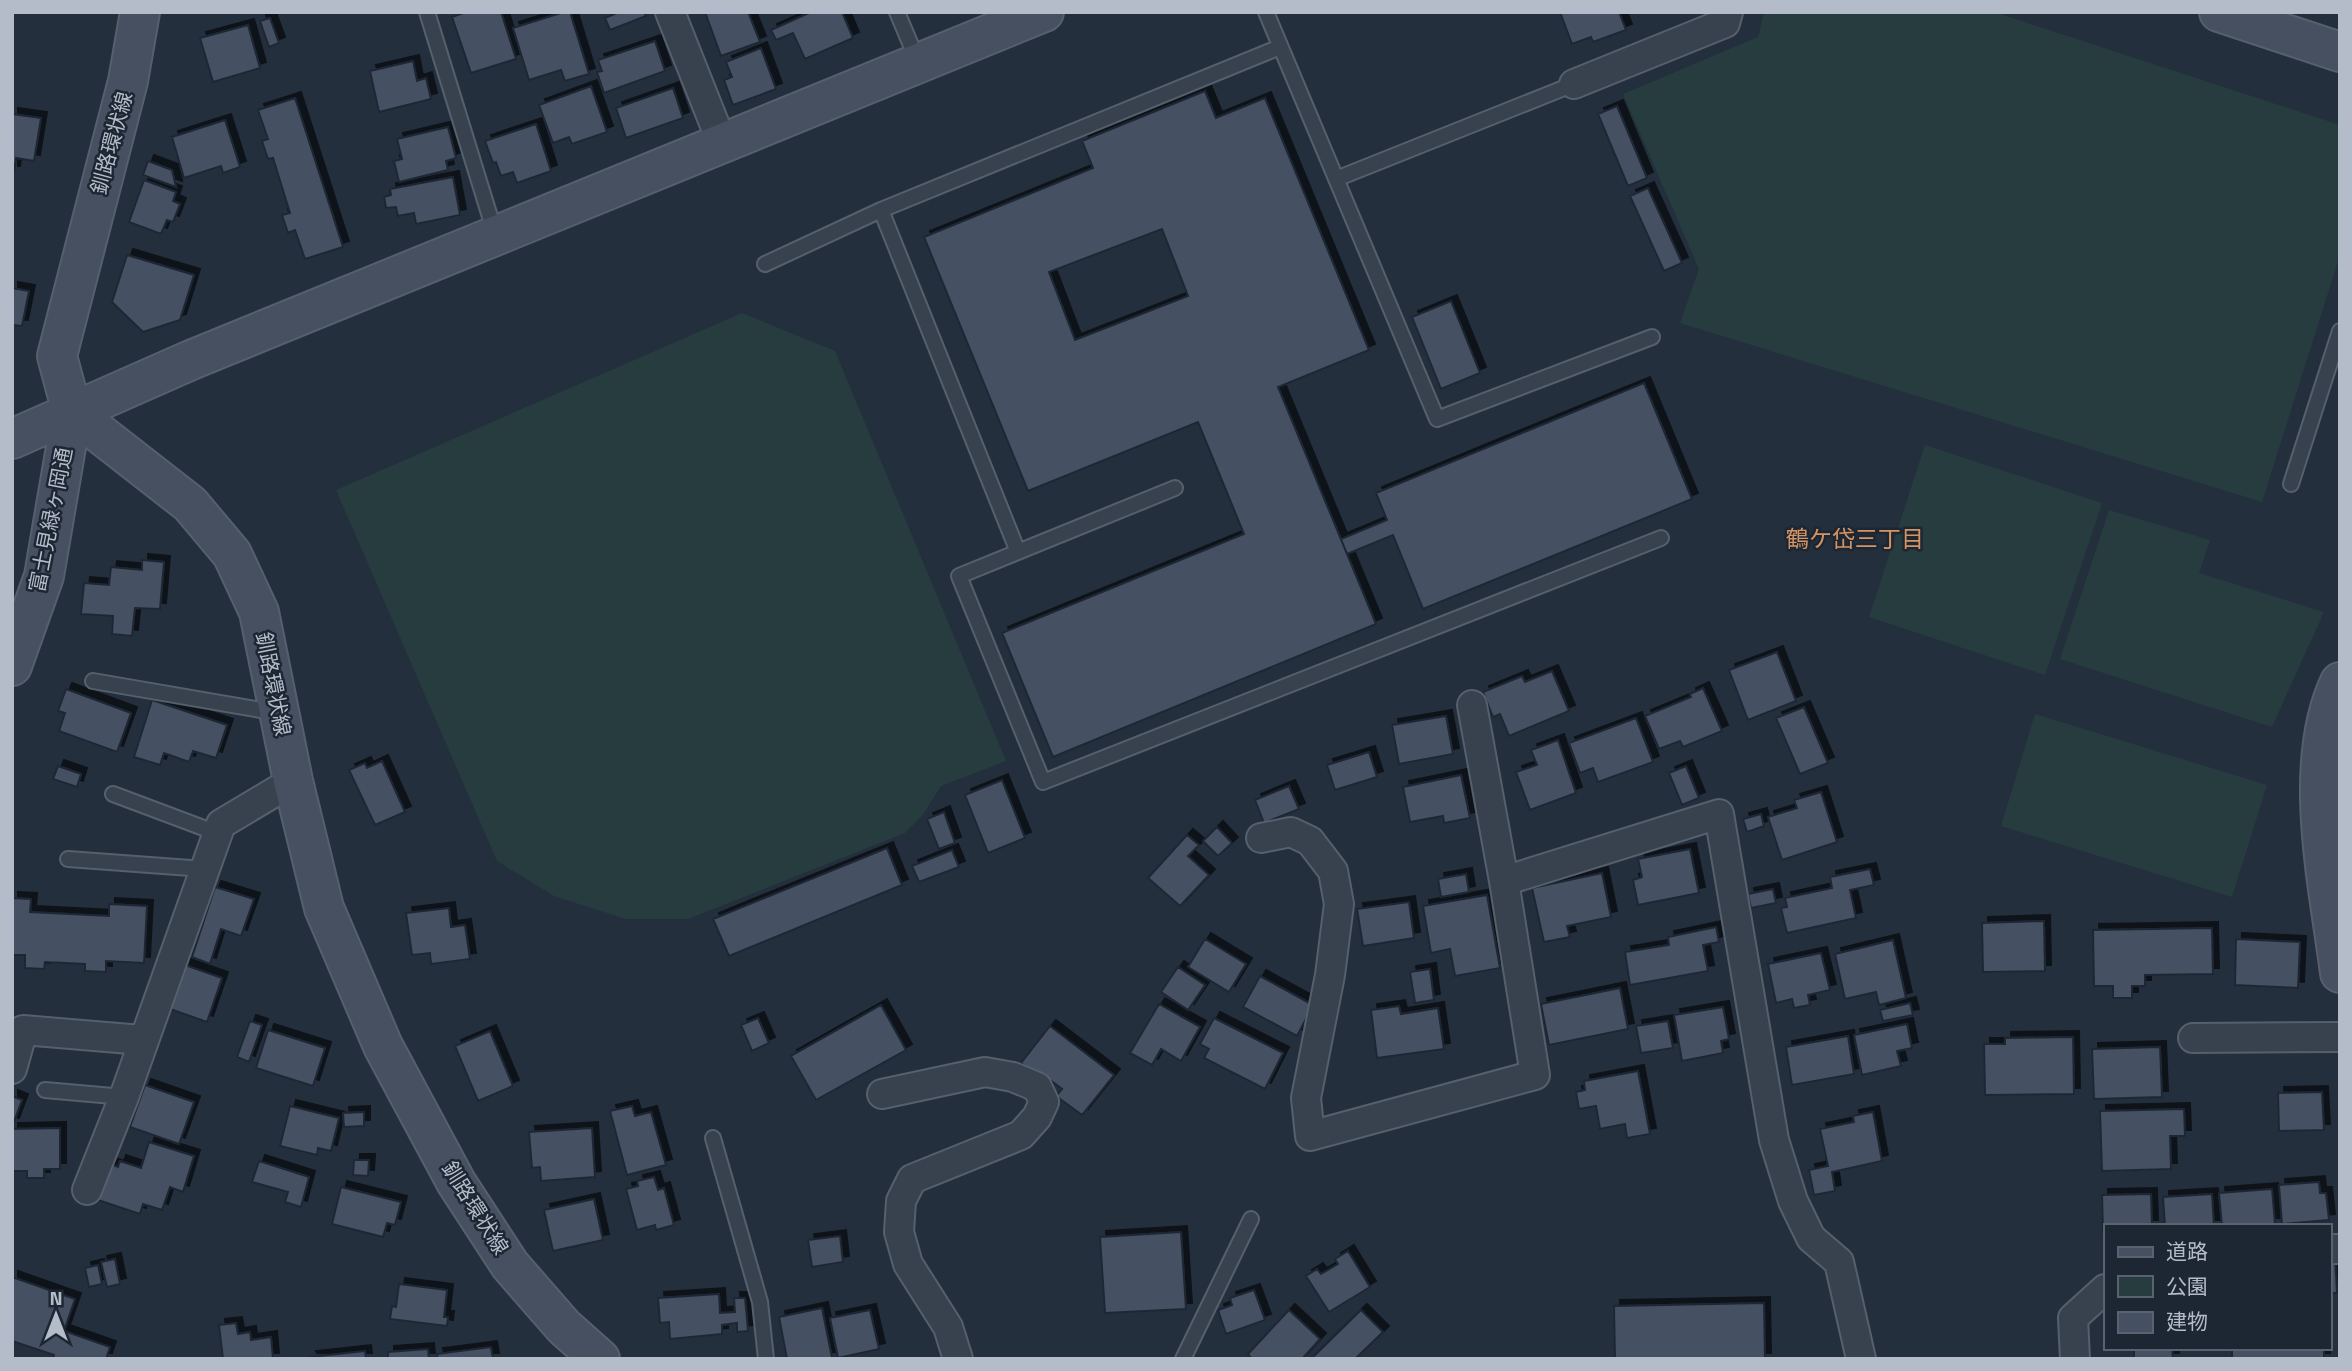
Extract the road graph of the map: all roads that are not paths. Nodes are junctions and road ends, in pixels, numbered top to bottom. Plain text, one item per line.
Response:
1 (140, 12) edge
2 (427, 12) edge
3 (670, 12) edge
4 (897, 12) edge
5 (1044, 12) edge
6 (1266, 12) edge
7 (1728, 12) edge
8 (2218, 12) edge
9 (1280, 47) junction
10 (2340, 52) edge
11 (918, 63) junction
12 (1574, 84) joint
13 (722, 143) junction
14 (1336, 179) junction
15 (881, 211) junction
16 (495, 235) junction
17 (765, 264) dead end
18 (2340, 331) edge
19 (1652, 337) dead end
20 (72, 412) junction
21 (12, 439) edge
22 (2291, 484) dead end
23 (1175, 488) dead end
24 (1661, 538) dead end
25 (1018, 552) junction
26 (12, 666) edge
27 (93, 681) dead end
28 (2340, 682) edge
29 (1472, 705) dead end
30 (279, 714) junction
31 (293, 781) junction
32 (113, 794) dead end
33 (217, 833) junction
34 (1261, 838) dead end
35 (68, 859) dead end
36 (204, 869) junction
37 (1504, 881) junction
38 (2340, 973) edge
39 (2340, 1037) edge
40 (2193, 1038) dead end
41 (142, 1040) junction
42 (12, 1069) edge
43 (46, 1090) dead end
44 (882, 1094) dead end
45 (124, 1097) junction
46 (713, 1138) dead end
47 (87, 1191) dead end
48 (1251, 1219) dead end
49 (2104, 1290) edge
50 (600, 1359) edge
51 (766, 1359) edge
52 (958, 1359) edge
53 (1183, 1359) edge
54 (1861, 1359) edge
55 (2075, 1359) edge

1 - 20 street, 釧路環状線
2 - 16 lane
3 - 13 street
4 - 11 lane
5 - 11 street
6 - 9 lane
7 - 12 street
8 - 10 street
9 - 14 lane
9 - 15 lane
11 - 13 street
12 - 14 lane
13 - 16 street
14 - 19 lane
15 - 17 lane
15 - 25 lane
16 - 20 street
18 - 22 lane
20 - 21 street
20 - 26 street, 富士見緑ヶ岡通
20 - 30 street, 釧路環状線
23 - 25 lane
24 - 25 lane
27 - 30 lane
28 - 38 street
29 - 37 street
30 - 31 street, 釧路環状線
31 - 33 street
31 - 50 street, 釧路環状線
32 - 33 lane
33 - 36 street
34 - 37 street
35 - 36 lane
36 - 41 street
37 - 54 street
39 - 40 street
41 - 42 street
41 - 45 street
43 - 45 lane
44 - 52 street
45 - 47 street
46 - 51 lane
48 - 53 lane
49 - 55 street

